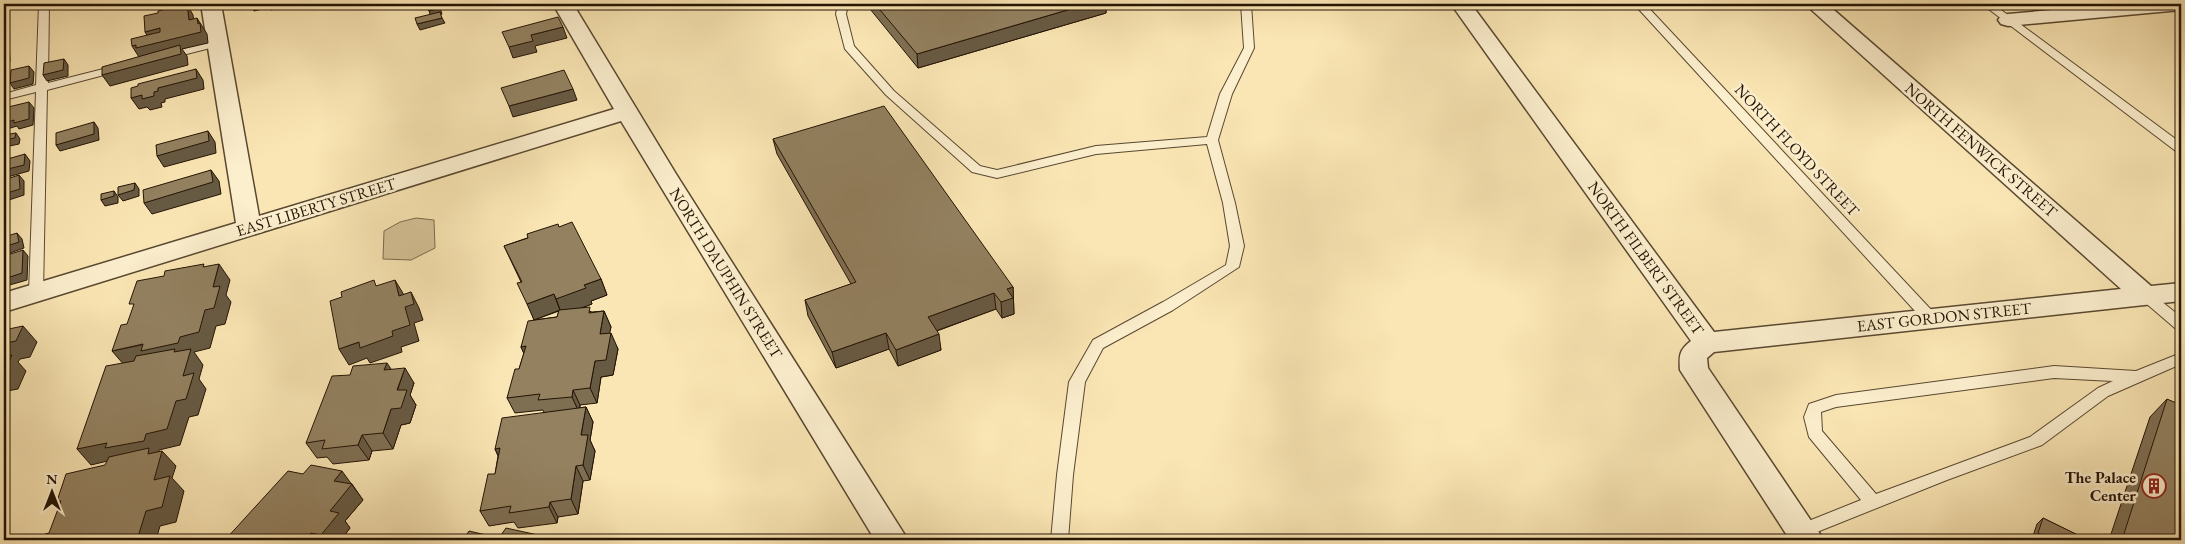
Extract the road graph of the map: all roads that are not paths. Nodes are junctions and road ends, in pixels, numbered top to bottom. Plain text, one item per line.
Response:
1 (44, 4) edge
2 (211, 4) edge
3 (563, 4) edge
4 (843, 4) edge
5 (1246, 4) edge
6 (1462, 4) edge
7 (1639, 4) edge
8 (1815, 4) edge
9 (1987, 4) edge
10 (2169, 4) edge
11 (2181, 17) edge
12 (2008, 20) junction
13 (218, 43) junction
14 (153, 60) edge
15 (135, 64) edge
16 (42, 88) junction
17 (4, 98) edge
18 (627, 112) junction
19 (1212, 140) junction
20 (2181, 149) edge
21 (249, 228) junction
22 (2181, 292) edge
23 (36, 293) junction
24 (2146, 296) junction
25 (4, 302) edge
26 (1931, 319) junction
27 (2181, 325) edge
28 (1707, 343) junction
29 (2181, 358) edge
30 (2138, 377) junction
31 (1873, 502) junction
32 (1805, 535) edge
33 (892, 540) edge
34 (1060, 540) edge

1 - 16 lane
2 - 13 street
3 - 18 street, NORTH DAUPHIN STREET
4 - 19 lane
5 - 19 lane
6 - 28 street, NORTH FILBERT STREET
7 - 26 lane, NORTH FLOYD STREET
8 - 24 street, NORTH FENWICK STREET
9 - 12 lane
10 - 11 street
10 - 12 street
12 - 20 lane
13 - 14 lane
13 - 21 street
15 - 16 lane
16 - 17 lane
16 - 23 lane
18 - 21 street, EAST LIBERTY STREET
18 - 33 street, NORTH DAUPHIN STREET
19 - 34 lane
21 - 23 street, EAST LIBERTY STREET
22 - 24 street, EAST GORDON STREET
23 - 25 street, EAST LIBERTY STREET
24 - 26 street, EAST GORDON STREET
24 - 27 lane
26 - 28 street, EAST GORDON STREET
28 - 32 street, NORTH FILBERT STREET
29 - 30 lane
30 - 31 lane
30 - 31 lane
31 - 32 lane

